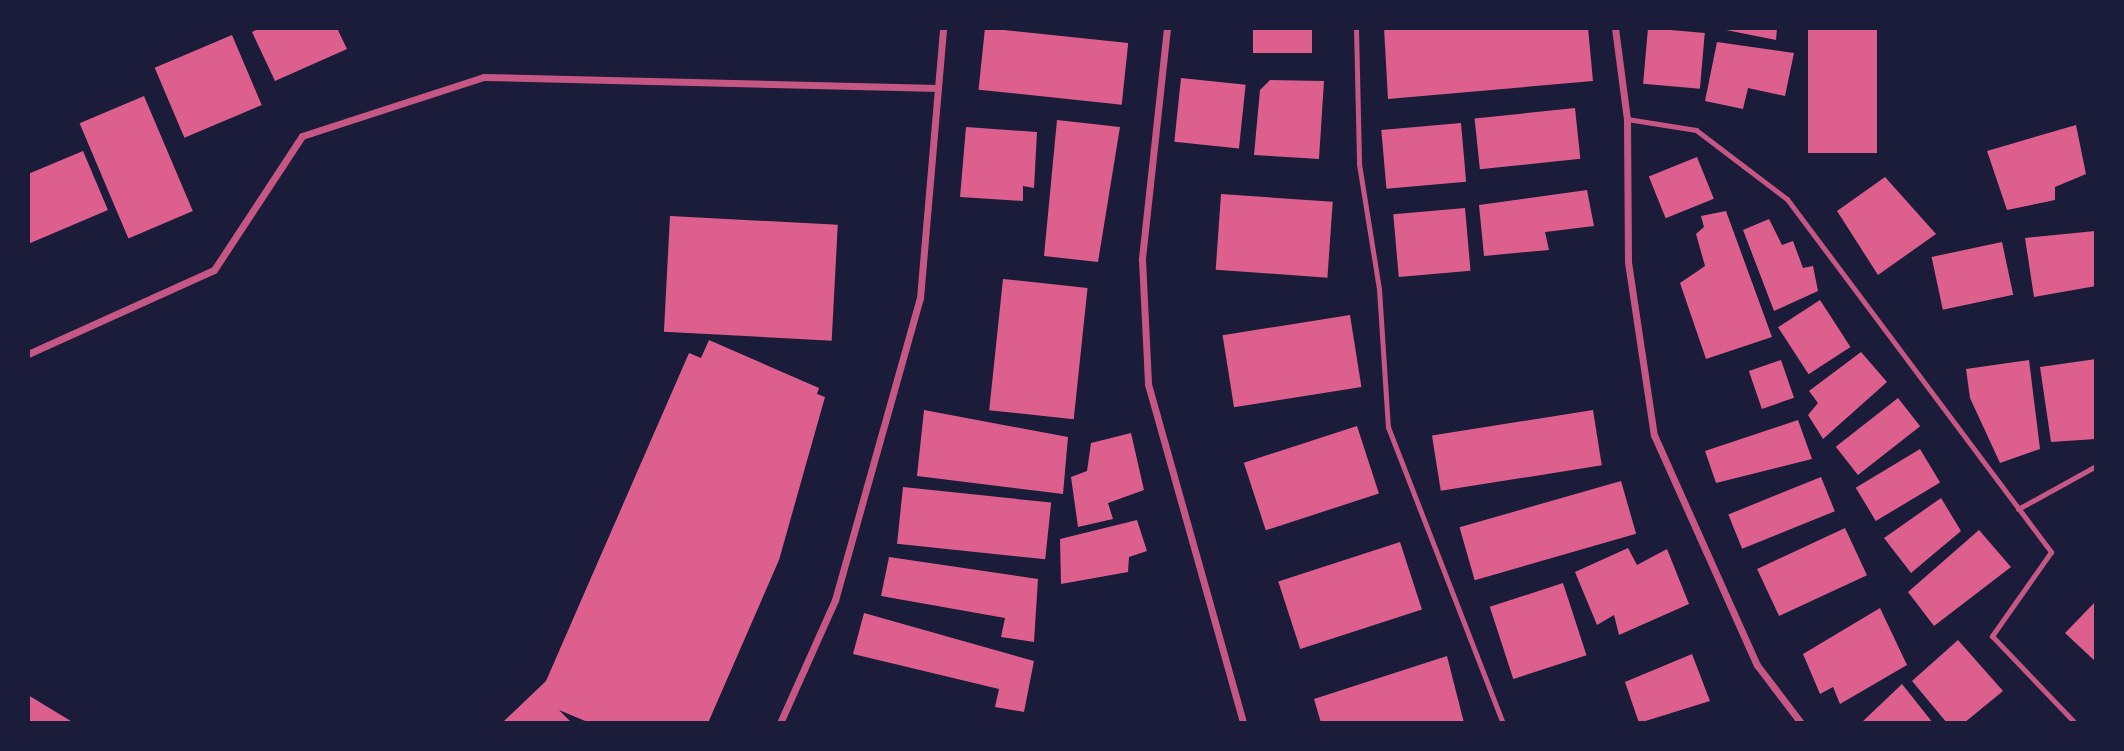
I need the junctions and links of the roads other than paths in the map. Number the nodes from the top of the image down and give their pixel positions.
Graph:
1 (943, 28) edge
2 (1167, 28) edge
3 (1356, 28) edge
4 (1615, 28) edge
5 (938, 88) junction
6 (1628, 119) junction
7 (28, 354) edge
8 (2096, 466) edge
9 (2018, 509) junction
10 (780, 723) edge
11 (1243, 723) edge
12 (1503, 723) edge
13 (1801, 723) edge
14 (2075, 723) edge

1 - 5 street
2 - 11 street
3 - 12 lane
4 - 6 street
5 - 7 street
5 - 10 street
6 - 9 lane
6 - 13 street
8 - 9 lane
9 - 14 lane

